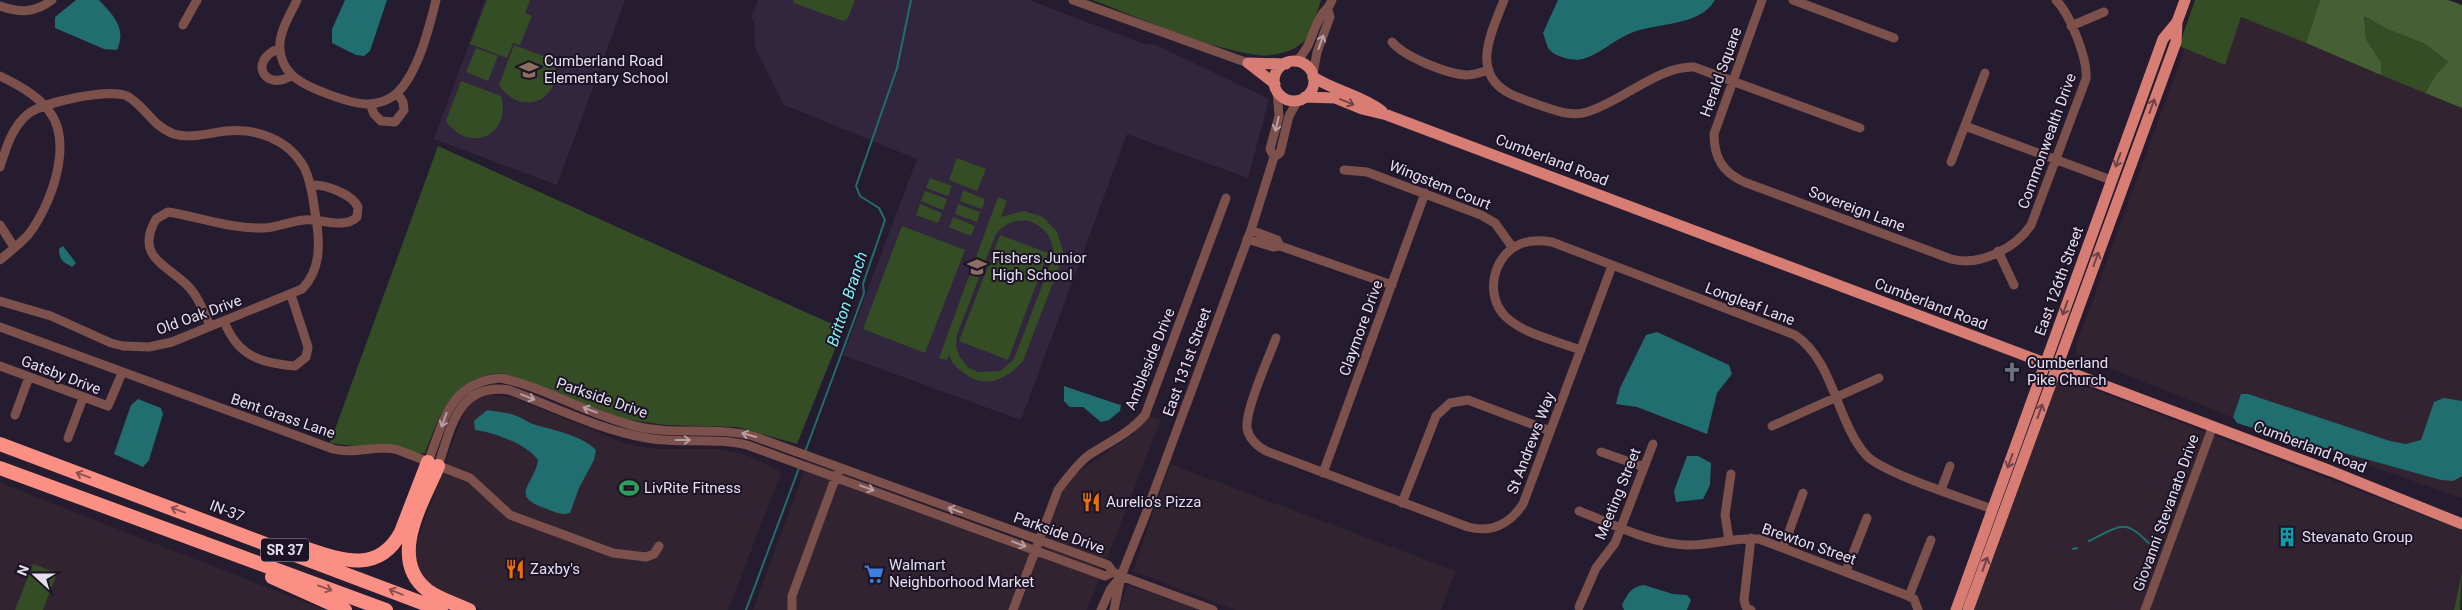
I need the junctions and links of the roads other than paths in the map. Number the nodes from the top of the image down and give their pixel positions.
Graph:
1 (52, 0) edge
2 (197, 0) edge
3 (296, 0) edge
4 (436, 0) edge
5 (1073, 0) edge
6 (1332, 0) edge
7 (1504, 0) edge
8 (1762, 0) edge
9 (1793, 0) edge
10 (2056, 0) edge
11 (2185, 0) edge
12 (3, 7) edge
13 (1328, 10) junction
14 (2104, 12) dead end
15 (2177, 22) junction
16 (183, 25) dead end
17 (2071, 26) junction
18 (1894, 38) dead end
19 (1392, 42) dead end
20 (280, 48) junction
21 (1248, 63) junction
22 (1291, 63) junction
23 (1489, 70) junction
24 (1985, 73) dead end
25 (292, 75) junction
26 (1313, 75) junction
27 (0, 76) edge
28 (1733, 80) junction
29 (1276, 87) junction
30 (397, 93) junction
31 (1302, 99) junction
32 (370, 104) junction
33 (46, 106) junction
34 (1387, 115) junction
35 (1965, 126) junction
36 (1860, 128) dead end
37 (1716, 156) joint
38 (1274, 157) junction
39 (2056, 160) junction
40 (1951, 162) dead end
41 (0, 167) edge
42 (1344, 170) dead end
43 (2111, 180) junction
44 (311, 185) junction
45 (1425, 193) junction
46 (1226, 198) dead end
47 (316, 220) junction
48 (0, 225) edge
49 (1249, 234) junction
50 (14, 247) junction
51 (1513, 248) junction
52 (1998, 251) junction
53 (0, 260) edge
54 (1612, 266) junction
55 (1392, 285) junction
56 (2014, 285) dead end
57 (291, 295) junction
58 (0, 301) edge
59 (224, 321) junction
60 (210, 326) junction
61 (0, 327) edge
62 (1276, 338) dead end
63 (1581, 350) junction
64 (2045, 362) junction
65 (0, 366) edge
66 (2056, 366) junction
67 (122, 373) junction
68 (29, 377) junction
69 (1879, 378) dead end
70 (1835, 397) junction
71 (83, 398) junction
72 (15, 415) dead end
73 (1772, 426) dead end
74 (2212, 426) junction
75 (1550, 431) junction
76 (68, 438) dead end
77 (0, 444) edge
78 (1653, 444) dead end
79 (1601, 452) dead end
80 (793, 456) junction
81 (433, 464) junction
82 (1950, 466) dead end
83 (1644, 467) junction
84 (0, 468) edge
85 (837, 472) junction
86 (1323, 472) junction
87 (1731, 474) dead end
88 (1941, 490) junction
89 (1803, 493) dead end
90 (1402, 503) junction
91 (1992, 509) junction
92 (1579, 511) dead end
93 (199, 517) junction
94 (1867, 518) dead end
95 (2461, 524) edge
96 (1622, 527) junction
97 (1751, 538) junction
98 (1040, 540) junction
99 (1729, 540) junction
100 (1931, 540) dead end
101 (197, 542) junction
102 (659, 546) dead end
103 (1783, 548) junction
104 (1036, 550) junction
105 (1846, 572) junction
106 (1117, 574) junction
107 (1909, 596) junction
108 (1579, 607) dead end
109 (345, 610) edge
110 (386, 610) edge
111 (441, 610) edge
112 (469, 610) edge
113 (792, 610) edge
114 (1013, 610) edge
115 (1101, 610) edge
116 (1114, 610) edge
117 (1213, 610) edge
118 (1751, 610) edge
119 (1918, 610) edge
120 (1956, 610) edge
121 (1968, 610) edge
122 (2145, 610) edge

1 - 12 street
2 - 16 street
3 - 20 street
4 - 30 street
5 - 21 street
6 - 13 street
7 - 23 street
8 - 28 street, Herald Square
9 - 18 street
10 - 17 street, Commonwealth Drive
11 - 15 main road, East 126th Street
13 - 22 street
26 -> 13 street
14 - 17 street
15 -> 43 main road, East 126th Street
66 -> 15 main road, East 126th Street
17 - 39 street, Commonwealth Drive
19 - 23 street
20 - 25 street
20 - 25 street
21 - 22 main road
21 - 29 main road
22 - 26 main road
22 - 29 main road
23 - 28 street
24 - 35 street
25 - 32 street
26 - 31 main road
26 - 34 main road, Cumberland Road
27 - 33 street
28 - 36 street
28 - 37 street, Herald Square
29 - 31 main road
29 -> 38 street, East 131st Street
30 - 32 street
30 - 32 street
31 -> 34 main road, Cumberland Road
31 - 38 street, East 131st Street
33 - 41 street, Old Oak Drive
33 - 44 street, Old Oak Drive
33 - 50 street
34 - 64 main road, Cumberland Road
35 - 39 street
35 - 40 street
37 - 52 street, Sovereign Lane
38 - 49 street, East 131st Street
39 - 43 street
39 - 52 street, Commonwealth Drive
42 - 45 street, Wingstem Court
43 -> 64 main road, East 126th Street
44 - 47 street, Old Oak Drive
44 - 47 street
45 - 51 street, Wingstem Court
45 - 55 street, Claymore Drive
46 - 98 street, Ambleside Drive
47 - 57 street, Old Oak Drive
47 - 60 street
48 - 50 street
49 - 55 street
49 - 106 street, East 131st Street
50 - 53 street
51 - 54 street, Longleaf Lane
51 - 63 street
52 - 56 street
54 - 63 street, St Andrews Way
54 - 70 street, Longleaf Lane
55 - 86 street, Claymore Drive
57 - 59 street, Old Oak Drive
57 - 59 street
58 - 60 street, Old Oak Drive
59 - 60 street, Old Oak Drive
61 - 67 street, Bent Grass Lane
62 - 86 street, St Andrews Way
63 - 75 street, St Andrews Way
64 - 66 main road, Cumberland Road
64 -> 91 main road, East 126th Street
65 - 68 street, Gatsby Drive
66 - 74 main road, Cumberland Road
121 -> 66 main road, East 126th Street
67 - 71 street, Gatsby Drive
67 - 81 street, Bent Grass Lane
68 - 71 street, Gatsby Drive
68 - 72 street
69 - 70 street
70 - 73 street
70 - 88 street, Longleaf Lane
71 - 76 street
74 - 95 main road, Cumberland Road
74 - 122 street, Giovanni Stevanato Drive
75 - 90 street, St Andrews Way
75 - 90 street
93 -> 77 highway, IN-37 / SR 37
78 - 83 street, Meeting Street
79 - 83 street
81 -> 80 street, Parkside Drive
80 -> 81 street, Parkside Drive
80 - 85 street, Parkside Drive
81 - 93 highway
81 - 102 street, Bent Grass Lane
81 - 112 highway
82 - 88 street
83 - 96 street, Meeting Street
84 - 101 highway, SR 37
98 -> 85 street, Parkside Drive
85 -> 104 street, Parkside Drive
85 - 113 street
86 - 90 street, St Andrews Way
87 - 99 street
88 - 91 street, Longleaf Lane
89 - 103 street
91 - 120 main road, East 126th Street
92 - 96 street, Brewton Street
111 -> 93 highway, IN-37 / SR 37
94 - 105 street
96 - 99 street, Brewton Street
96 - 108 street, Meeting Street
97 - 99 street, Brewton Street
97 - 103 street, Brewton Street
97 - 118 street
98 - 104 street, Ambleside Drive
98 - 106 street, Parkside Drive
100 - 107 street
101 - 109 highway
101 -> 110 highway, SR 37
103 - 105 street, Brewton Street
104 - 106 street, Parkside Drive
104 - 114 street, Ambleside Drive
105 - 107 street, Brewton Street
106 - 115 street, East 131st Street
106 - 116 street, East 131st Street
106 - 117 street, Parkside Drive
107 - 119 street

